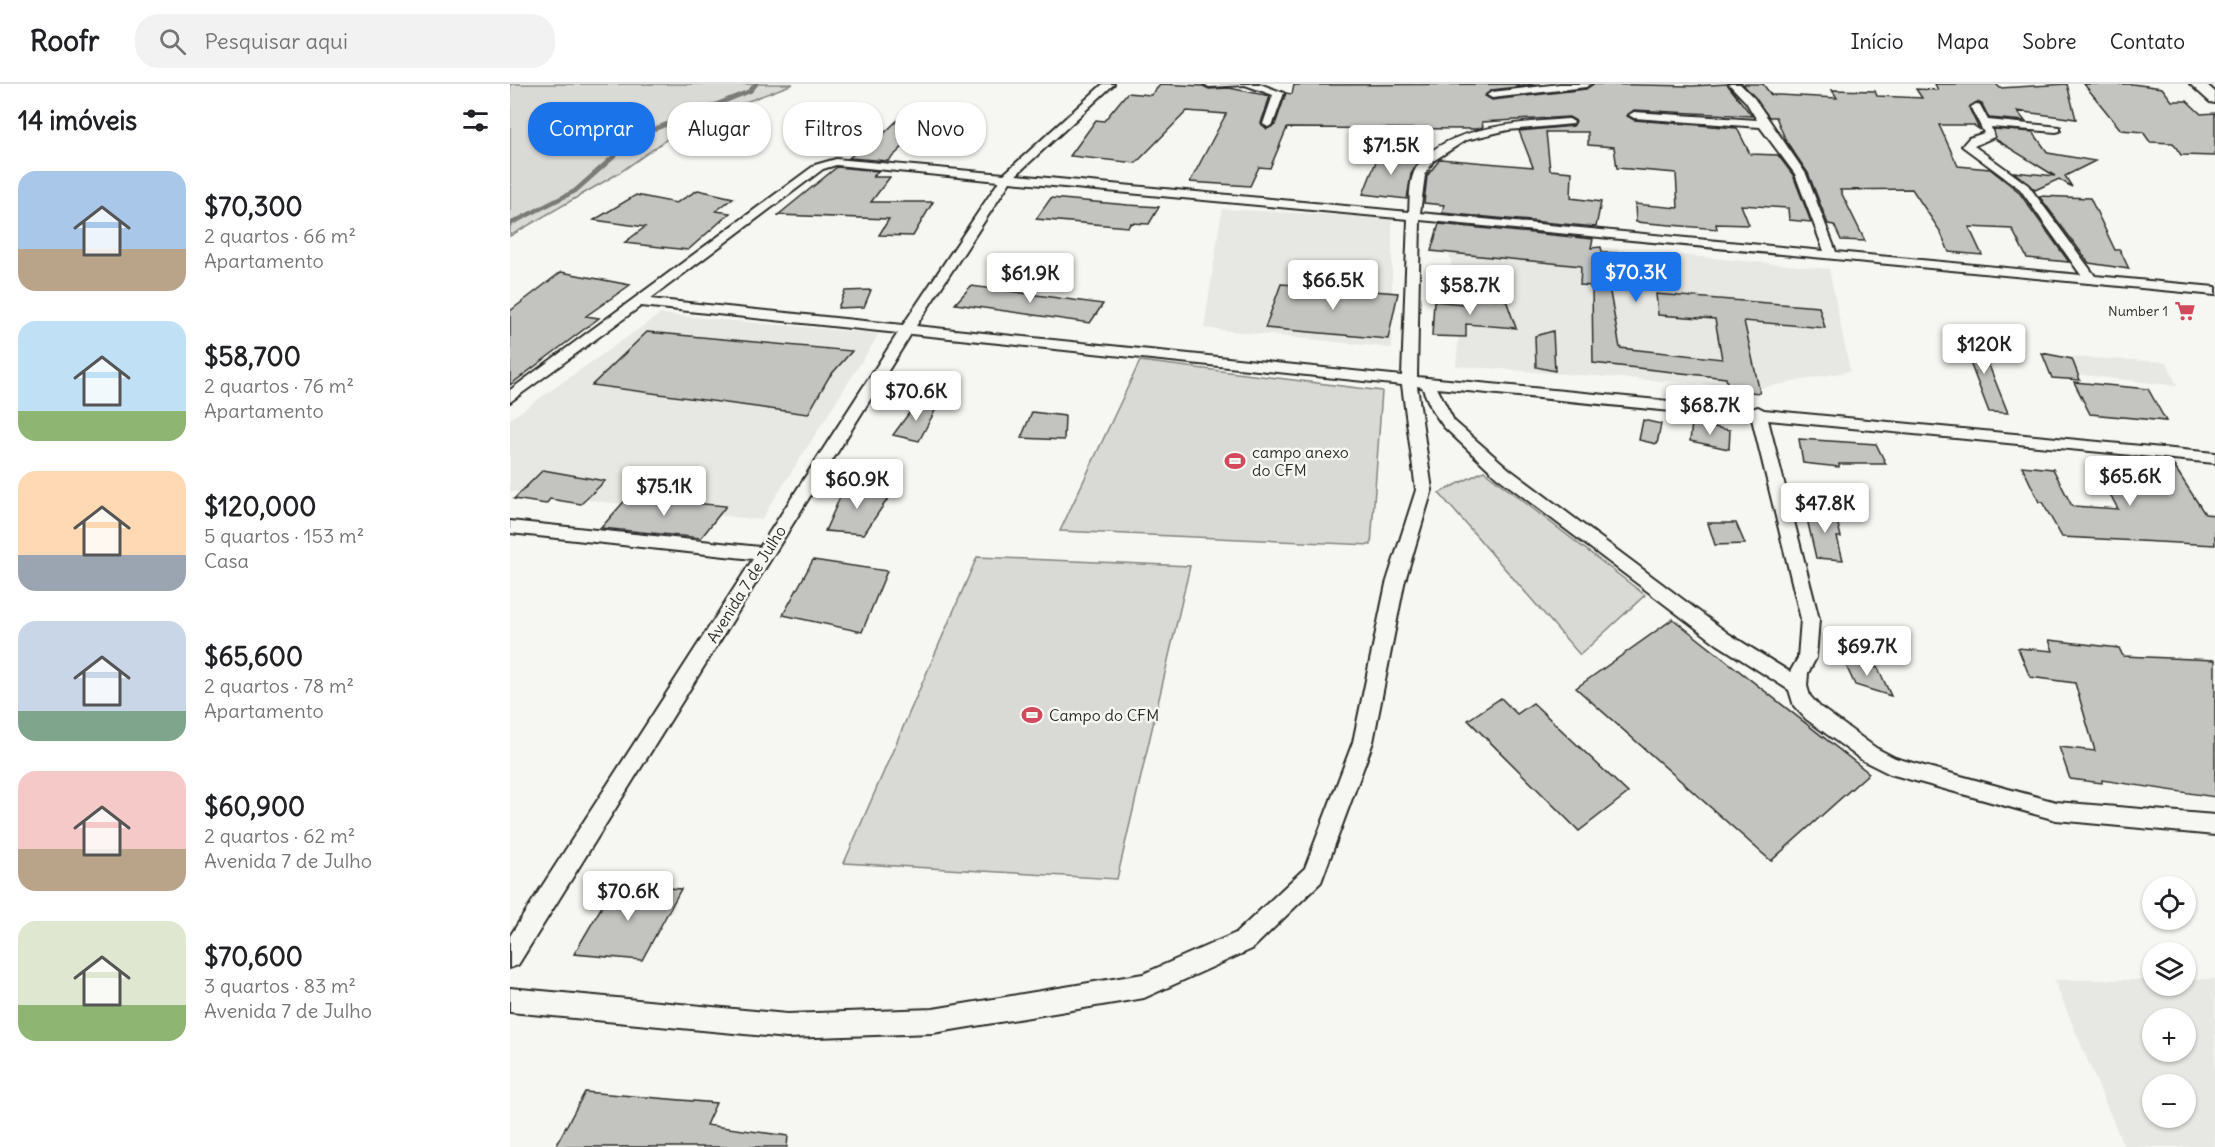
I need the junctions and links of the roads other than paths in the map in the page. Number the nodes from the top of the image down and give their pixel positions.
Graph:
1 (1109, 84) edge
2 (1209, 84) edge
3 (1241, 84) edge
4 (1249, 84) edge
5 (1586, 84) edge
6 (1734, 84) edge
7 (2197, 84) edge
8 (2211, 84) edge
9 (2215, 87) edge
10 (1492, 95) dead end
11 (2215, 99) edge
12 (1976, 107) dead end
13 (1634, 115) dead end
14 (1569, 122) dead end
15 (1984, 123) junction
16 (1268, 124) dead end
17 (1764, 124) junction
18 (2056, 129) dead end
19 (1006, 179) junction
20 (1414, 217) junction
21 (1831, 254) junction
22 (2091, 280) junction
23 (2215, 291) edge
24 (638, 302) junction
25 (906, 331) junction
26 (1409, 381) junction
27 (1428, 383) junction
28 (510, 397) edge
29 (1758, 412) junction
30 (2215, 458) edge
31 (510, 527) edge
32 (765, 554) junction
33 (1797, 686) junction
34 (2215, 825) edge
35 (510, 957) edge
36 (510, 1000) edge

1 - 19 street, Avenida 7 de Julho
2 - 3 street
4 - 16 street
5 - 10 street
6 - 17 street
7 - 11 street
8 - 9 street
12 - 15 street
13 - 17 street
14 - 20 street
15 - 18 street
15 - 22 street
17 - 21 street
19 - 20 street
19 - 24 street
19 - 25 street, Avenida 7 de Julho
20 - 21 street
20 - 26 street
21 - 22 street
22 - 23 street
24 - 25 street
24 - 28 street
25 - 26 street
25 - 32 street, Avenida 7 de Julho
26 - 27 street
26 - 36 street
27 - 29 street
27 - 33 street
29 - 30 street
29 - 33 street
31 - 32 street
32 - 35 street, Avenida 7 de Julho
33 - 34 street

